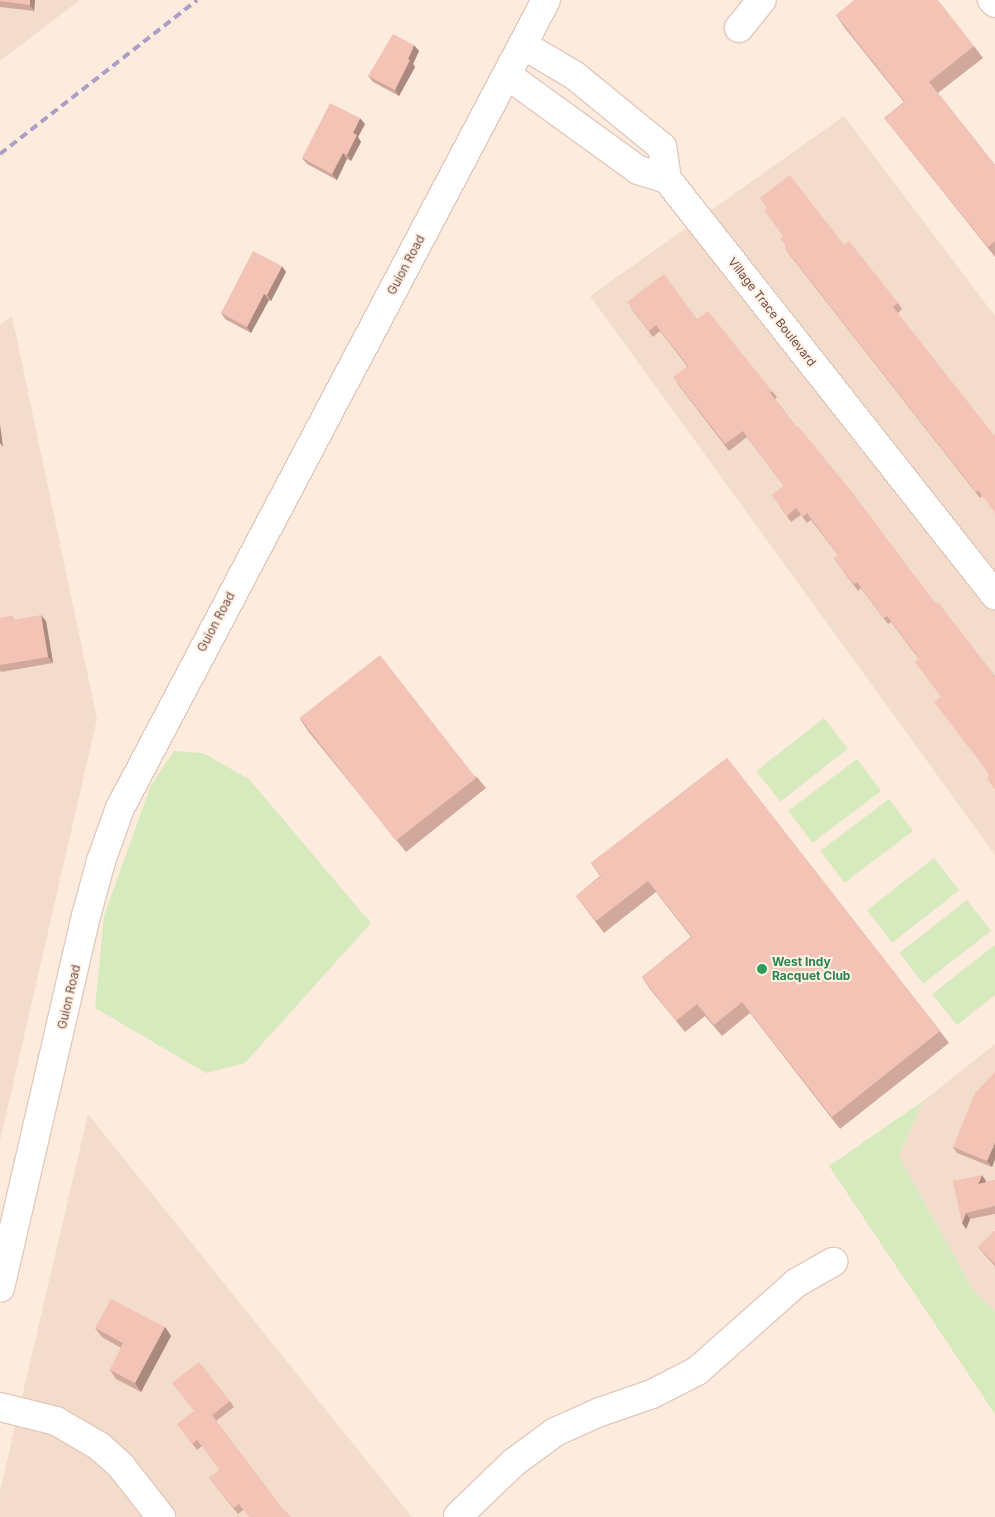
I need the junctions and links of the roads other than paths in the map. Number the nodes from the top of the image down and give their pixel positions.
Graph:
1 (546, 0) edge
2 (762, 0) edge
3 (992, 0) edge
4 (995, 3) edge
5 (739, 28) dead end
6 (523, 45) junction
7 (507, 75) junction
8 (667, 179) junction
9 (995, 595) edge
10 (833, 1262) dead end
11 (0, 1288) edge
12 (0, 1407) edge
13 (458, 1516) dead end
14 (161, 1517) edge

1 - 6 street, Guion Road
2 - 5 street
3 - 4 street
6 - 7 street, Guion Road
6 - 8 street
7 - 8 street
7 - 11 street, Guion Road
8 - 9 street, Village Trace Boulevard
10 - 13 street
12 - 14 street

